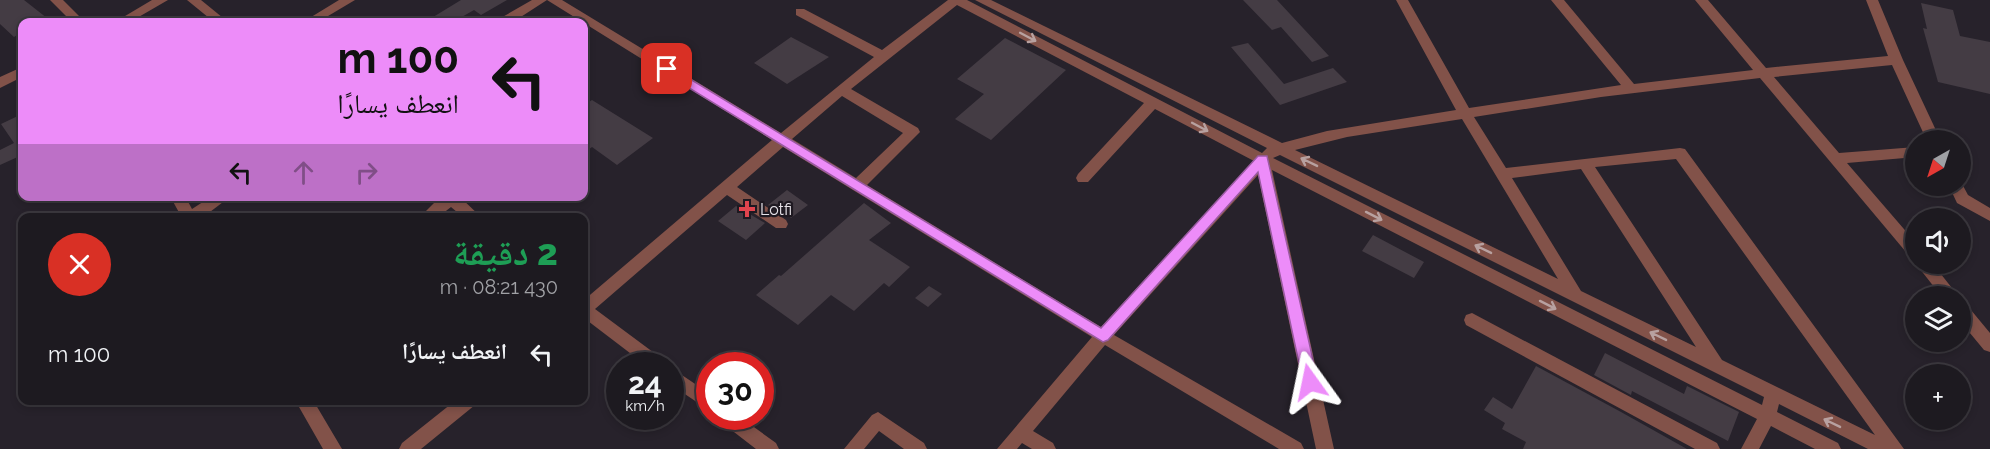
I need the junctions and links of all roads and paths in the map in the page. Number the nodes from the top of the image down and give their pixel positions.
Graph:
1 (56, 0) edge
2 (162, 0) edge
3 (193, 0) edge
4 (349, 0) edge
5 (541, 0) edge
6 (553, 0) edge
7 (957, 0) edge
8 (981, 0) edge
9 (1402, 0) edge
10 (1557, 0) edge
11 (1701, 0) edge
12 (1872, 0) edge
13 (800, 12) dead end
14 (75, 18) edge
15 (128, 18) edge
16 (217, 18) edge
17 (316, 18) edge
18 (511, 18) edge
19 (583, 18) edge
20 (588, 21) edge
21 (884, 57) junction
22 (1896, 60) junction
23 (1762, 73) junction
24 (18, 74) edge
25 (0, 83) edge
26 (841, 89) junction
27 (1632, 90) junction
28 (1153, 102) junction
29 (1465, 113) junction
30 (1929, 130) edge
31 (782, 139) junction
32 (1281, 148) junction
33 (1905, 153) edge
34 (1262, 159) junction
35 (1835, 159) junction
36 (1585, 163) junction
37 (1502, 174) junction
38 (1083, 178) dead end
39 (725, 186) junction
40 (857, 186) junction
41 (1961, 196) edge
42 (216, 201) edge
43 (446, 201) edge
44 (454, 201) edge
45 (198, 213) edge
46 (432, 213) edge
47 (469, 213) edge
48 (1990, 215) edge
49 (781, 224) dead end
50 (1905, 241) edge
51 (1932, 274) edge
52 (1942, 286) edge
53 (1575, 294) junction
54 (588, 306) edge
55 (588, 312) edge
56 (1472, 320) dead end
57 (1971, 322) edge
58 (1103, 336) junction
59 (1990, 345) edge
60 (641, 352) edge
61 (1716, 365) junction
62 (1773, 394) junction
63 (308, 405) edge
64 (463, 405) edge
65 (1767, 416) junction
66 (744, 430) edge
67 (1020, 432) junction
68 (333, 449) edge
69 (408, 449) edge
70 (770, 449) edge
71 (853, 449) edge
72 (918, 449) edge
73 (1006, 449) edge
74 (1047, 449) edge
75 (1295, 449) edge
76 (1325, 449) edge
77 (1712, 449) edge
78 (1750, 449) edge
79 (1832, 449) edge
80 (1885, 449) edge
81 (1895, 449) edge

1 - 14 street
2 - 15 street
3 - 16 street
4 - 17 street
5 - 18 street
6 - 19 street
7 - 21 street
7 -> 28 street
8 - 32 street
9 - 29 street
10 - 27 street
11 - 23 street
12 - 22 street
13 - 21 street
20 - 31 street
21 - 26 street
22 - 23 street
22 - 30 street
23 - 27 street
23 - 35 street
24 - 25 street
26 - 31 street
26 - 40 street
27 - 29 street
28 -> 34 street
28 - 38 street
29 - 32 street
29 - 37 street
31 - 39 street
31 - 40 street
32 - 34 street
53 -> 32 street
33 - 35 street
34 - 58 street
34 -> 65 street
34 - 76 street
35 - 50 street
36 - 37 street
36 - 61 street
36 - 81 street
37 - 53 street
39 - 49 street
39 - 54 street
40 - 58 street
41 - 48 street
42 - 45 street
43 - 46 street
44 - 47 street
51 - 52 street
61 -> 53 street
55 - 60 street
56 - 77 street
57 - 59 street
58 - 67 street
58 - 75 street
61 - 62 street
62 - 65 street
80 -> 62 street
63 - 68 street
64 - 69 street
65 - 78 street
65 - 79 street
66 - 70 street
67 - 73 street
67 - 74 street
71 - 72 street

